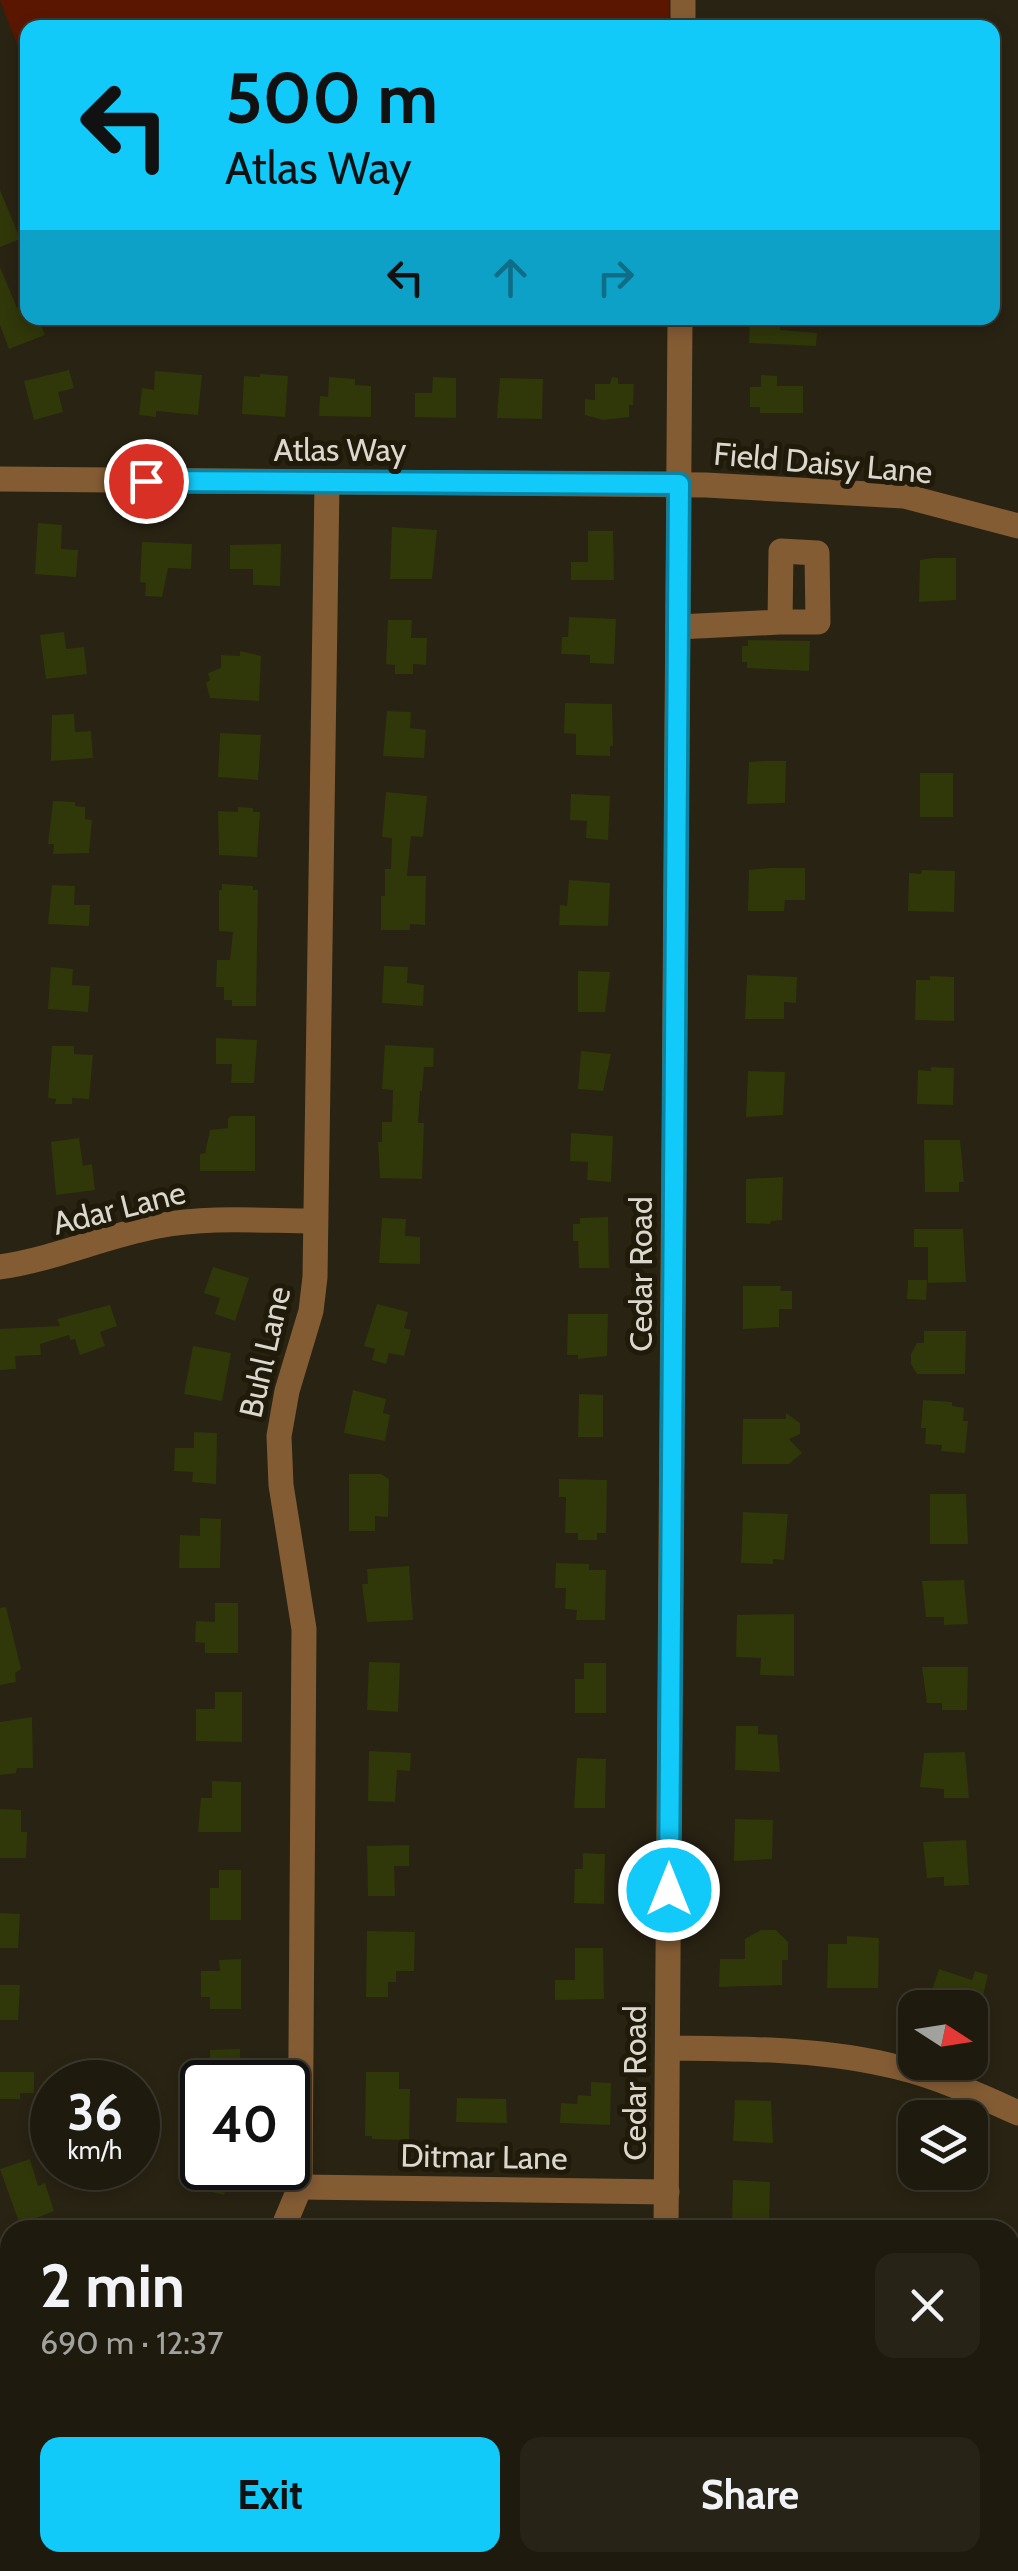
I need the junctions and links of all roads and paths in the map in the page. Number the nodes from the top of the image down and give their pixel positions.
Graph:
1 (680, 325) edge
2 (0, 479) edge
3 (327, 483) junction
4 (679, 484) junction
5 (1018, 526) edge
6 (780, 622) dead end
7 (678, 627) junction
8 (314, 1221) junction
9 (0, 1268) edge
10 (668, 2048) junction
11 (301, 2060) edge
12 (1018, 2113) edge
13 (310, 2186) edge
14 (298, 2190) edge
15 (667, 2192) junction
16 (286, 2220) edge
17 (666, 2220) edge

1 - 4 street, Cedar Road
2 - 3 street, Atlas Way
3 - 4 street, Atlas Way
3 - 8 street, Buhl Lane
4 - 5 street, Field Daisy Lane
4 - 7 street, Cedar Road
6 - 7 street
7 - 10 street, Cedar Road
8 - 9 street, Adar Lane
8 - 11 street, Buhl Lane
10 - 12 street
10 - 15 street, Cedar Road
13 - 15 street, Ditmar Lane
14 - 16 street, Buhl Lane
15 - 17 street, Cedar Road

